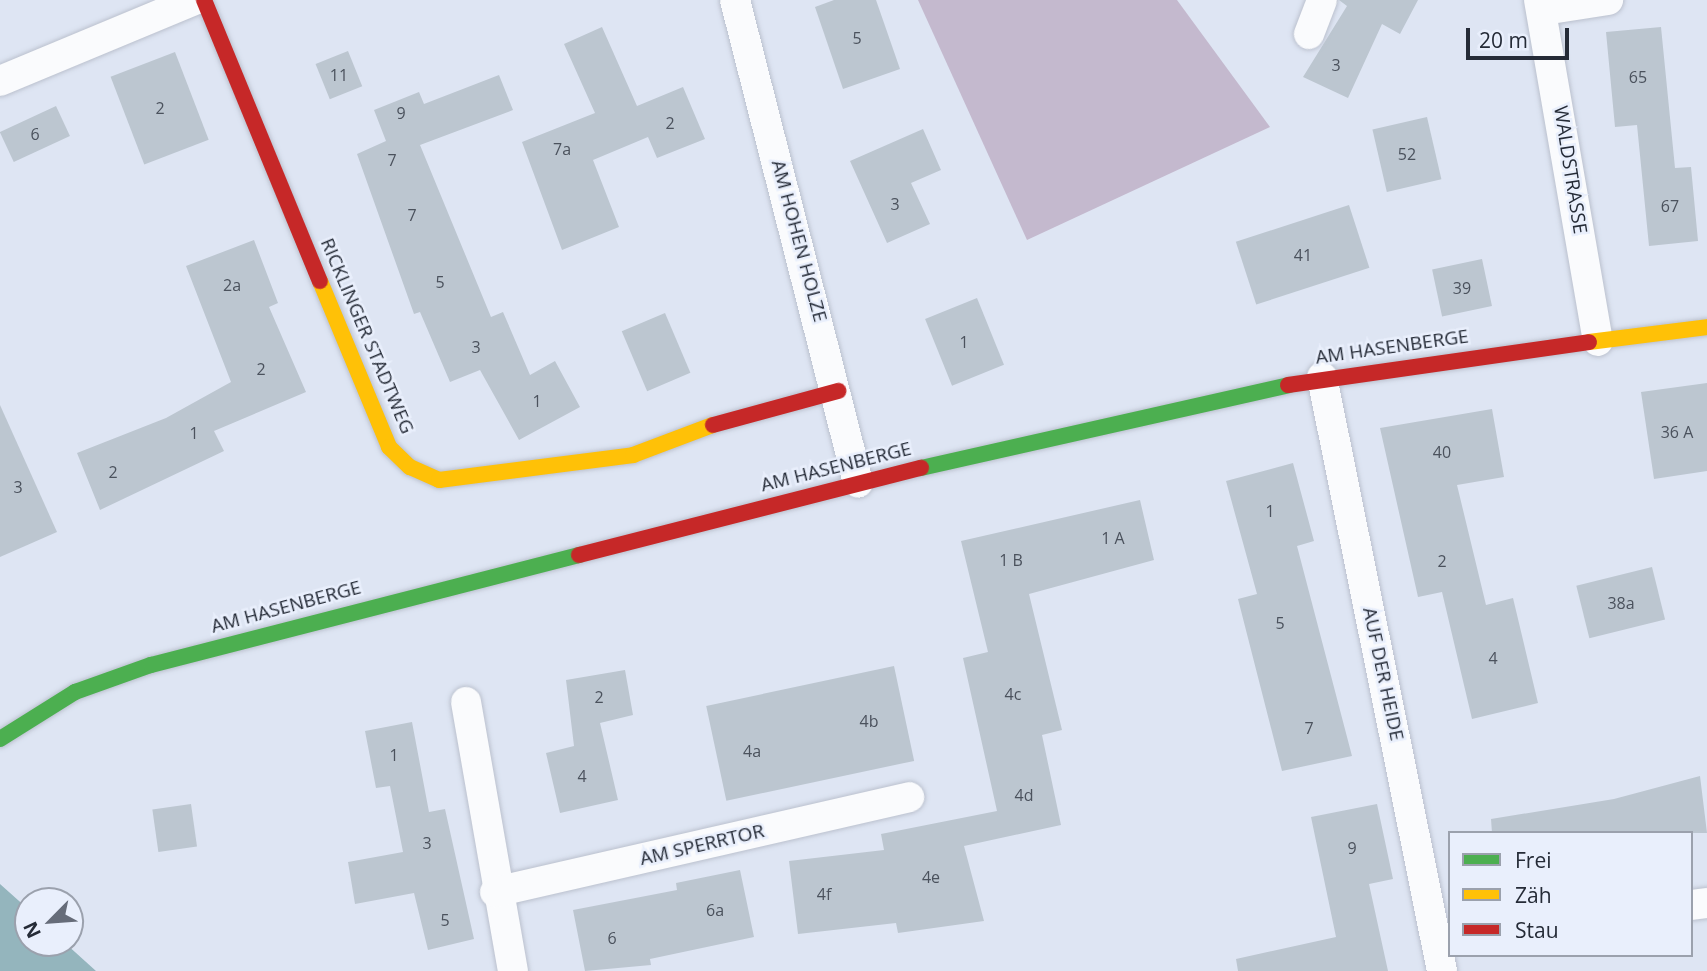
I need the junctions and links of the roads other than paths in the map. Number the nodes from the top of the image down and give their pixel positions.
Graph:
1 (195, 0) edge
2 (204, 0) edge
3 (735, 0) edge
4 (1322, 0) edge
5 (1608, 0) edge
6 (1542, 5) edge
7 (1309, 34) dead end
8 (0, 81) edge
9 (1707, 327) edge
10 (1598, 341) junction
11 (1322, 377) junction
12 (838, 391) junction
13 (858, 483) junction
14 (466, 702) dead end
15 (0, 739) edge
16 (909, 797) dead end
17 (495, 892) junction
18 (1443, 956) edge
19 (513, 971) edge

1 - 8 street
2 - 12 street, RICKLINGER STADTWEG
3 - 12 street, AM HOHEN HOLZE
4 - 7 street
5 - 6 street
6 - 10 street, WALDSTRASSE
9 - 10 street, AM HASENBERGE
10 - 11 street, AM HASENBERGE
11 - 13 street, AM HASENBERGE
11 - 18 street, AUF DER HEIDE
12 - 13 street, AM HOHEN HOLZE
13 - 15 street, AM HASENBERGE
14 - 17 street
16 - 17 street, AM SPERRTOR
17 - 19 street

